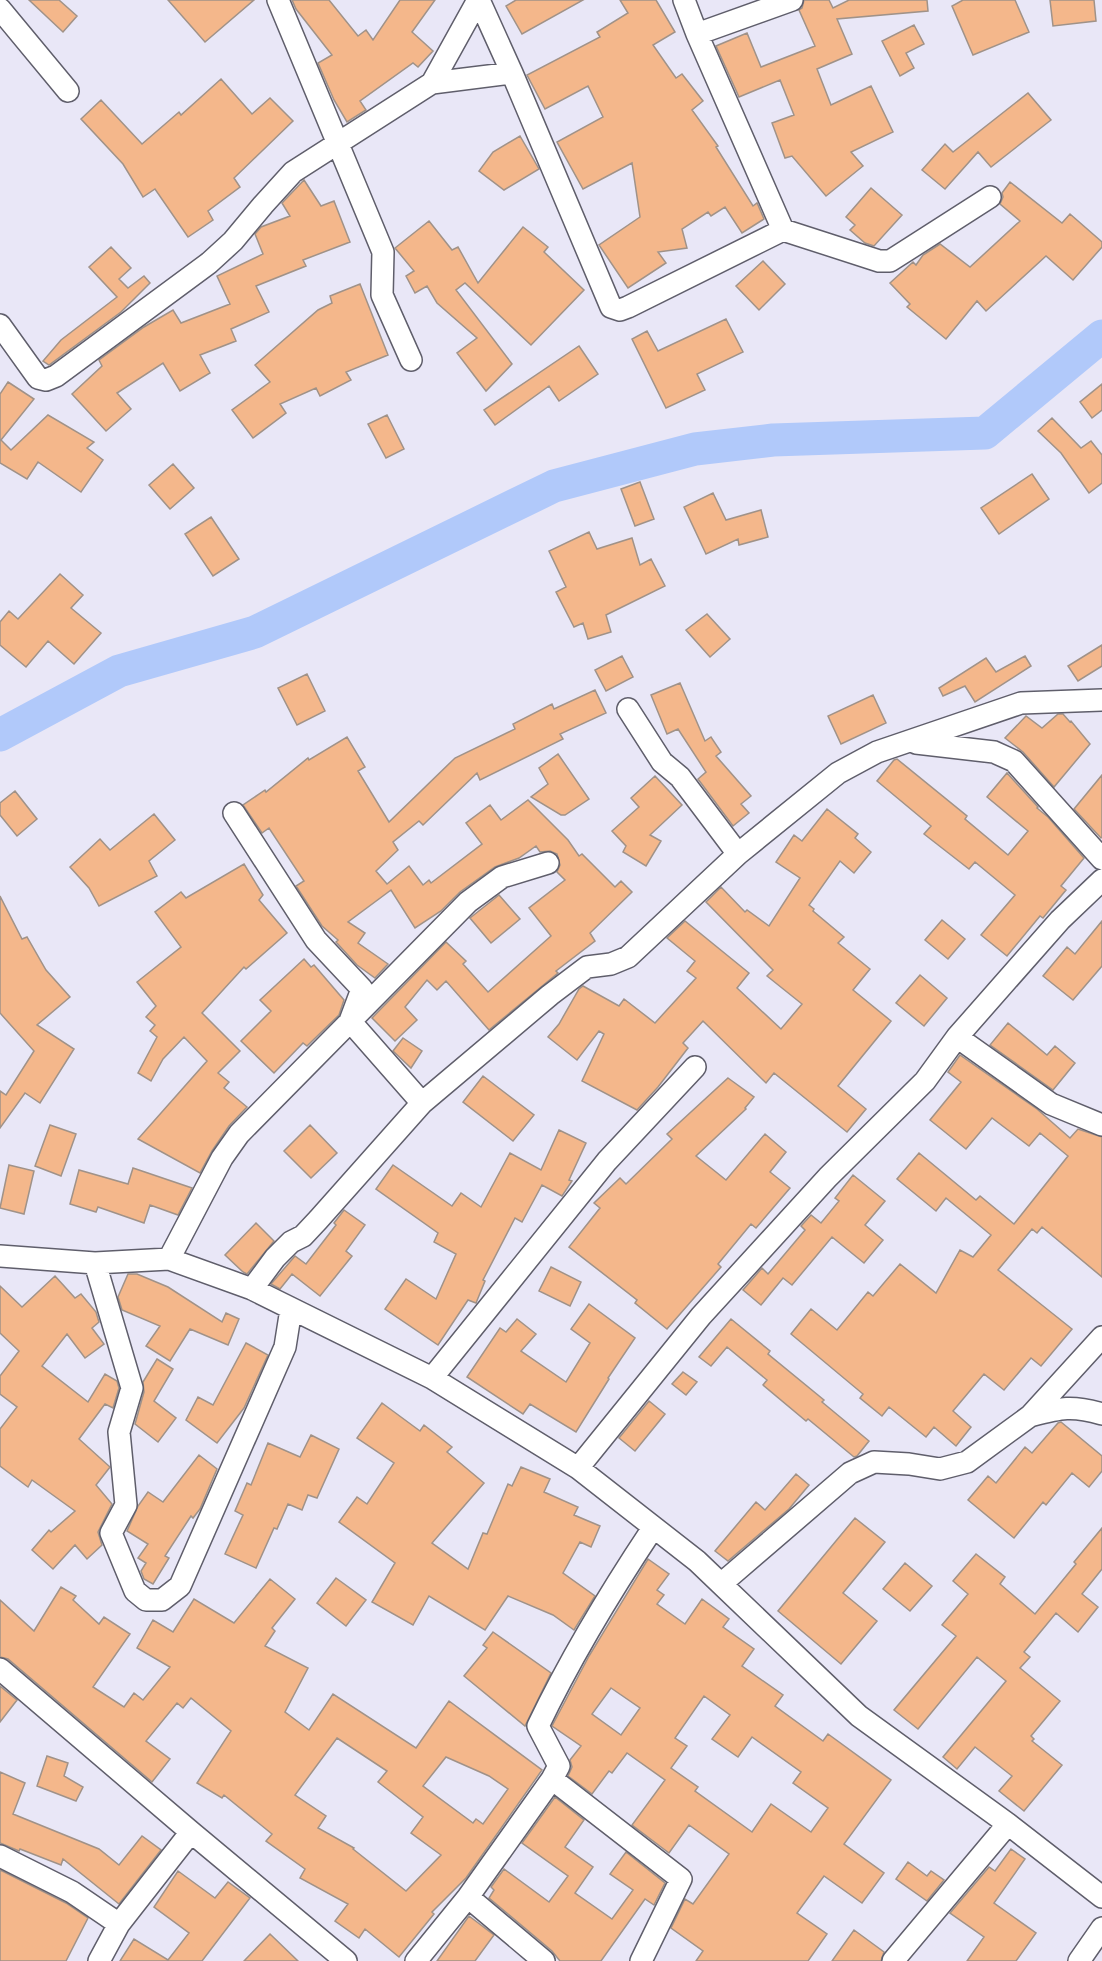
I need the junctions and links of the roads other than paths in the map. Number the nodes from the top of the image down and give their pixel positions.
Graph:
1 (278, 0) edge
2 (479, 0) edge
3 (684, 0) edge
4 (792, 0) edge
5 (0, 9) edge
6 (697, 34) junction
7 (512, 73) junction
8 (432, 83) junction
9 (68, 91) dead end
10 (338, 144) junction
11 (990, 197) dead end
12 (783, 230) junction
13 (0, 325) edge
14 (411, 360) dead end
15 (1102, 699) edge
16 (628, 709) dead end
17 (909, 742) junction
18 (234, 813) dead end
19 (738, 854) junction
20 (1102, 859) edge
21 (548, 863) dead end
22 (1102, 880) edge
23 (350, 1021) junction
24 (957, 1037) junction
25 (695, 1067) dead end
26 (422, 1104) junction
27 (1102, 1125) edge
28 (0, 1256) edge
29 (169, 1259) junction
30 (95, 1263) junction
31 (252, 1289) junction
32 (291, 1309) junction
33 (1102, 1336) edge
34 (432, 1378) junction
35 (1102, 1414) edge
36 (1030, 1416) junction
37 (578, 1468) junction
38 (653, 1528) junction
39 (720, 1584) junction
40 (0, 1669) edge
41 (552, 1779) junction
42 (1008, 1824) junction
43 (191, 1832) junction
44 (0, 1856) edge
45 (468, 1897) junction
46 (1102, 1897) edge
47 (119, 1924) junction
48 (1102, 1928) edge
49 (99, 1961) edge
50 (346, 1961) edge
51 (416, 1961) edge
52 (544, 1961) edge
53 (640, 1961) edge
54 (893, 1961) edge
55 (1079, 1961) edge

1 - 10 street
2 - 7 street
2 - 8 street
3 - 6 street
4 - 6 street
5 - 9 street
6 - 12 street
7 - 8 street
7 - 12 street
8 - 10 street
10 - 13 street
10 - 14 street
11 - 12 street
15 - 17 street
16 - 19 street
17 - 19 street
17 - 20 street
18 - 23 street
19 - 26 street
21 - 23 street
22 - 24 street
23 - 26 street
23 - 29 street
24 - 27 street
24 - 37 street
25 - 34 street
26 - 31 street
28 - 30 street
29 - 30 street
29 - 31 street
30 - 32 street
31 - 32 street
32 - 34 street
33 - 36 street
34 - 37 street
35 - 36 street
36 - 39 street
37 - 38 street
38 - 39 street
38 - 41 street
39 - 42 street
40 - 43 street
41 - 45 street
41 - 53 street
42 - 46 street
42 - 54 street
43 - 47 street
43 - 50 street
44 - 47 street
45 - 51 street
45 - 52 street
47 - 49 street
48 - 55 street

